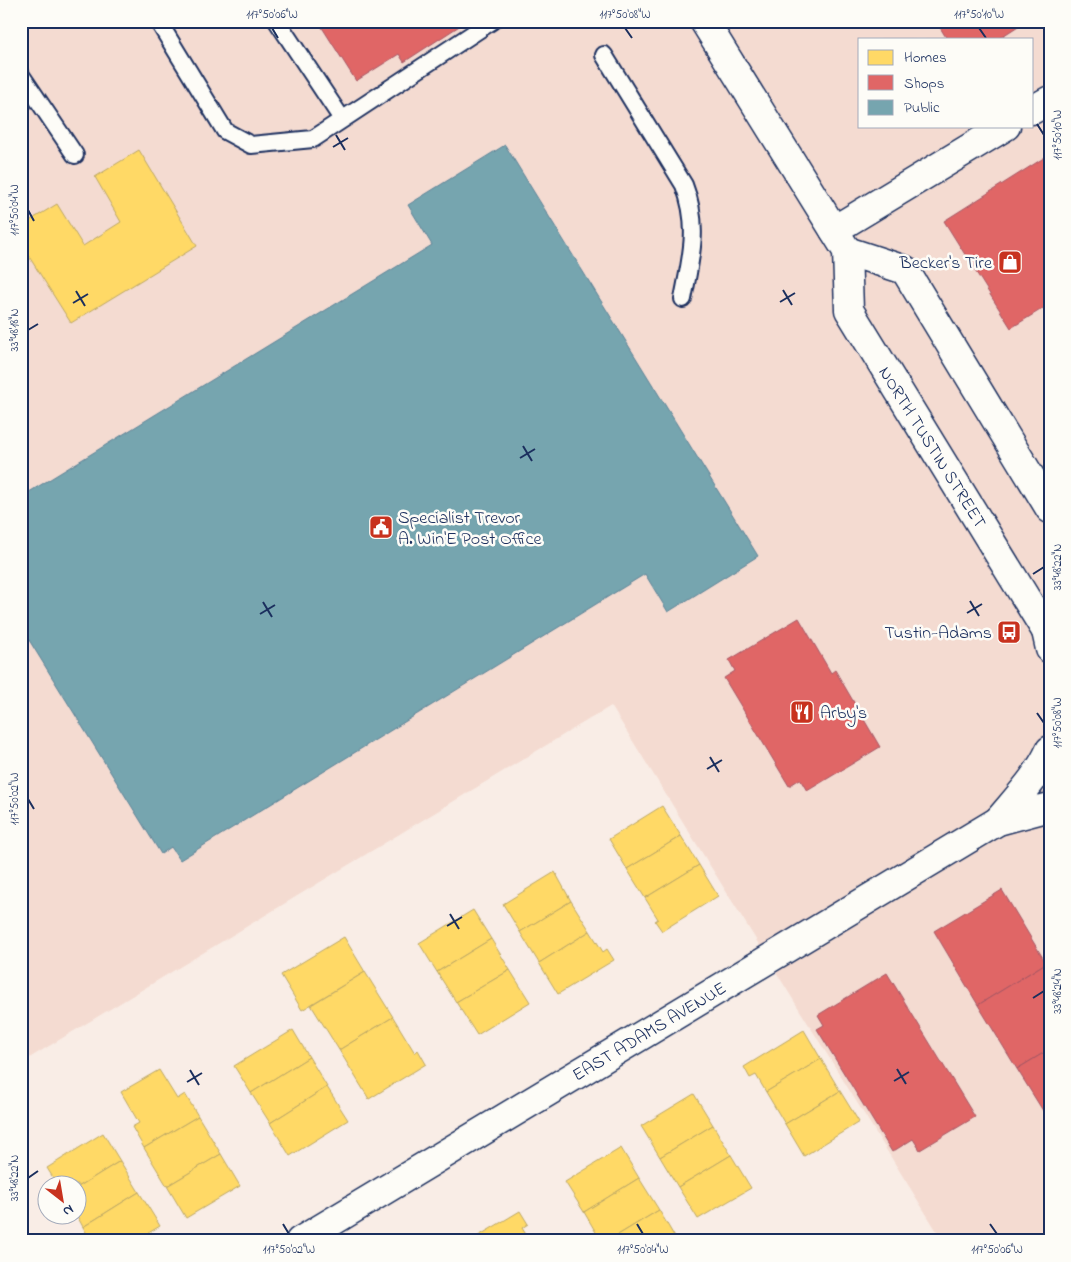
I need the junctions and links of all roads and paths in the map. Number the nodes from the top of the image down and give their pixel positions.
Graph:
1 (158, 21) edge
2 (277, 21) edge
3 (492, 21) edge
4 (704, 21) edge
5 (604, 55) dead end
6 (21, 75) edge
7 (1050, 100) edge
8 (1034, 109) edge
9 (342, 119) junction
10 (1003, 128) edge
11 (75, 155) dead end
12 (840, 240) junction
13 (683, 299) dead end
14 (1050, 509) edge
15 (1048, 637) edge
16 (1050, 750) edge
17 (1050, 807) edge
18 (998, 821) junction
19 (300, 1241) edge

1 - 9 lane
2 - 9 lane
3 - 9 lane
4 - 12 street, NORTH TUSTIN STREET
5 - 13 lane
6 - 11 lane
7 - 8 street
10 - 12 street
12 - 14 street
12 - 15 street, NORTH TUSTIN STREET
16 - 18 street, EAST ADAMS AVENUE
17 - 18 street, EAST ADAMS AVENUE
18 - 19 street, EAST ADAMS AVENUE

